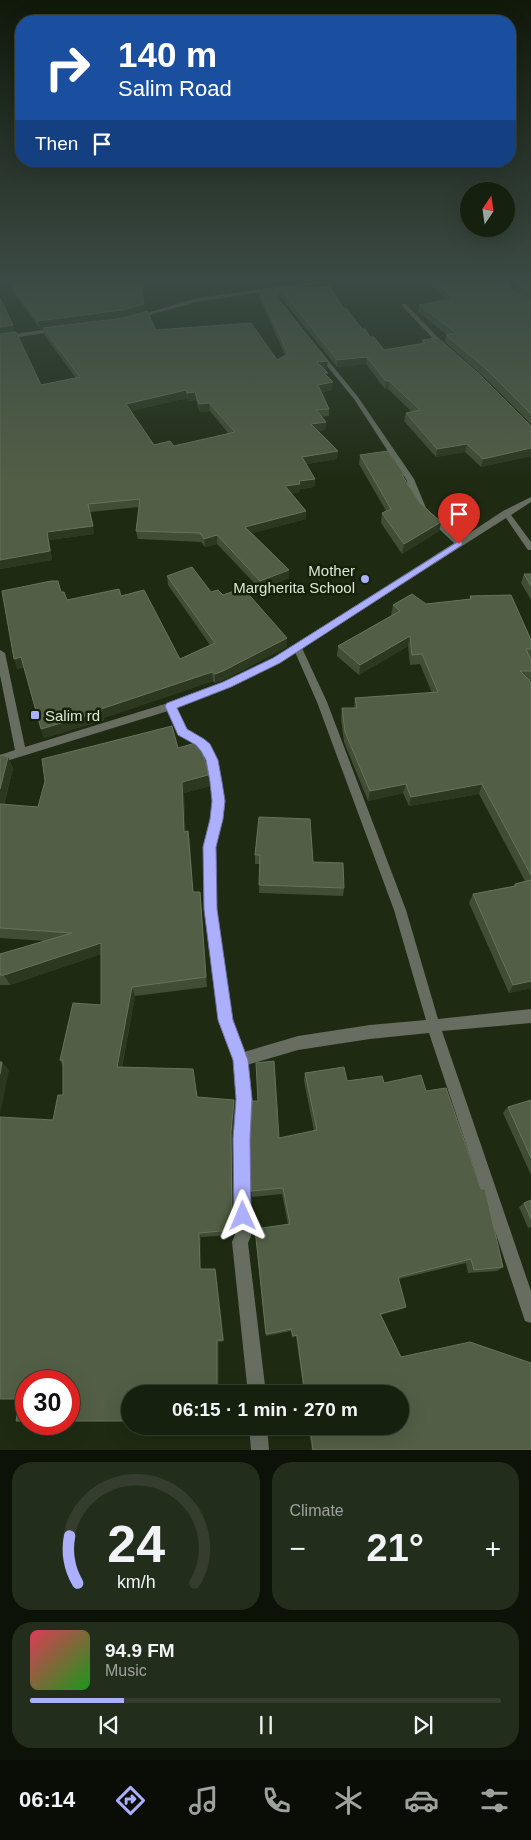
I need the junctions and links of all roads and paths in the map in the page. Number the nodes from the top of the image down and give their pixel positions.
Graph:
1 (316, 349) edge
2 (446, 349) edge
3 (448, 351) edge
4 (531, 499) edge
5 (506, 513) junction
6 (459, 544) junction
7 (531, 548) edge
8 (297, 647) junction
9 (0, 653) edge
10 (171, 706) junction
11 (21, 753) junction
12 (0, 759) edge
13 (531, 1016) edge
14 (434, 1025) junction
15 (240, 1060) junction
16 (531, 1315) edge
17 (256, 1385) edge
18 (259, 1435) edge
19 (260, 1450) edge

1 - 6 street
2 - 3 street
4 - 5 street
5 - 6 street
5 - 7 street
6 - 8 street
8 - 10 street
8 - 14 street
9 - 11 street
10 - 11 street
10 - 15 street
11 - 12 street
13 - 14 street
14 - 15 street
14 - 16 street
15 - 17 street
18 - 19 street

